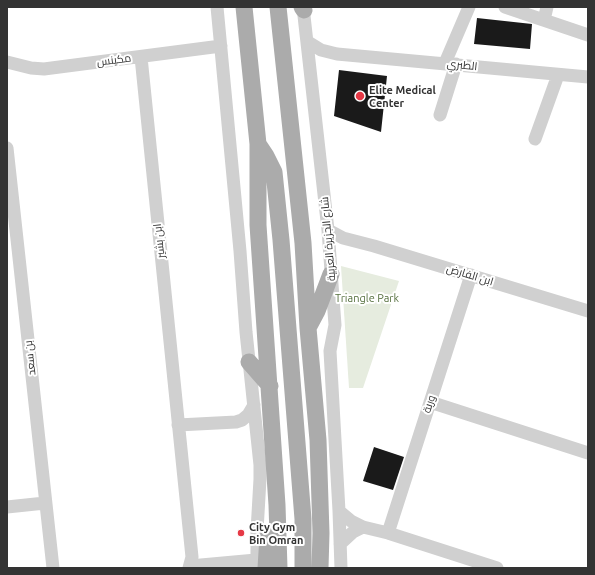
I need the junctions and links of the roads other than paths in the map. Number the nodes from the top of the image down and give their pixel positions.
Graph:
1 (217, 7) edge
2 (244, 7) edge
3 (278, 7) edge
4 (469, 7) edge
5 (504, 7) edge
6 (548, 7) edge
7 (303, 8) edge
8 (544, 20) junction
9 (588, 35) edge
10 (308, 42) junction
11 (221, 46) junction
12 (337, 54) junction
13 (141, 57) junction
14 (7, 62) edge
15 (450, 64) junction
16 (310, 67) junction
17 (558, 75) junction
18 (588, 77) edge
19 (440, 115) dead end
20 (535, 139) dead end
21 (258, 144) junction
22 (7, 148) edge
23 (328, 230) junction
24 (12, 232) edge
25 (351, 240) junction
26 (330, 254) junction
27 (331, 274) junction
28 (471, 275) junction
29 (588, 311) edge
30 (308, 328) junction
31 (249, 362) junction
32 (270, 386) junction
33 (430, 402) junction
34 (254, 405) junction
35 (178, 425) junction
36 (588, 453) edge
37 (320, 490) junction
38 (276, 493) junction
39 (45, 503) junction
40 (7, 507) edge
41 (339, 511) junction
42 (363, 527) junction
43 (388, 533) junction
44 (340, 544) junction
45 (260, 565) edge
46 (190, 567) edge
47 (53, 568) edge
48 (279, 568) edge
49 (303, 568) edge
50 (320, 568) edge
51 (331, 568) edge
52 (340, 568) edge
53 (497, 568) edge

1 - 11 street
2 - 21 main road
3 - 30 main road
4 - 15 street
5 - 8 street
6 - 8 street
7 - 10 street, شارع الجزيرة العربية
8 - 9 street
10 - 12 street, الطبري
10 - 16 street, شارع الجزيرة العربية
11 - 13 street, مكينس
11 - 31 street
12 - 15 street, الطبري
12 - 16 street, الطبري
13 - 14 street, مكينس
13 - 35 street, ابن بشير
15 - 17 street, الطبري
15 - 19 street
16 - 23 street, شارع الجزيرة العربية
17 - 18 street, الطبري
17 - 20 street
21 - 32 main road
21 - 49 main road
22 - 24 street, بن سعد
23 - 25 street, ابن الفارض
23 - 26 street, شارع الجزيرة العربية
24 - 39 street, بن سعد
25 - 26 street
25 - 28 street, ابن الفارض
26 - 27 street, شارع الجزيرة العربية
27 - 30 main road
27 - 41 street, شارع الجزيرة العربية
28 - 29 street, ابن الفارض
28 - 33 street, وربة
30 - 37 main road
31 - 32 main road
31 - 34 street
32 - 38 main road
33 - 36 street
33 - 43 street, وربة
34 - 35 street
34 - 45 street
35 - 46 street, ابن بشير
37 - 50 main road
37 - 51 main road
38 - 45 main road
38 - 48 main road
39 - 40 street
39 - 47 street, بن سعد
41 - 42 street
41 - 44 street, شارع الجزيرة العربية
42 - 43 street
42 - 44 street
43 - 53 street
44 - 52 street, شارع الجزيرة العربية
45 - 46 street

